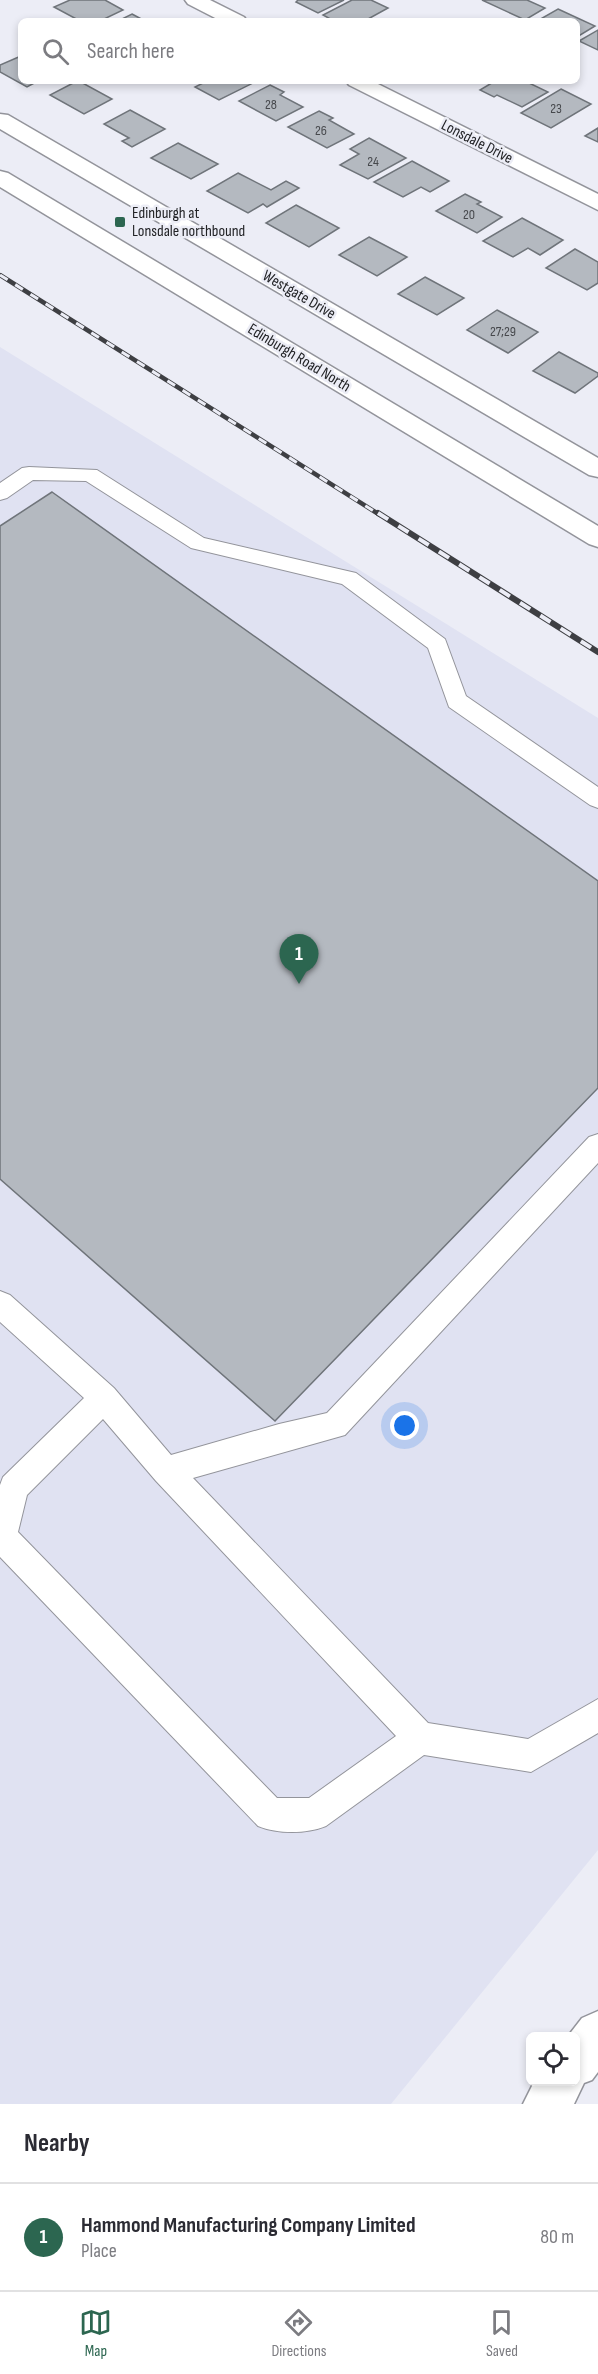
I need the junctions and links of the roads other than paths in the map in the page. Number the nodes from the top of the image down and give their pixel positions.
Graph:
1 (195, 0) edge
2 (231, 18) edge
3 (362, 84) edge
4 (0, 120) edge
5 (0, 178) edge
6 (598, 203) edge
7 (598, 469) edge
8 (0, 493) edge
9 (598, 538) edge
10 (598, 799) edge
11 (598, 1145) edge
12 (0, 1304) edge
13 (104, 1398) junction
14 (166, 1471) junction
15 (598, 1714) edge
16 (420, 1738) junction
17 (598, 2034) edge
18 (580, 2059) edge
19 (559, 2086) edge
20 (546, 2104) edge

1 - 2 street
3 - 6 street, Lonsdale Drive
4 - 7 street, Westgate Drive
5 - 9 street, Edinburgh Road North
8 - 10 lane
11 - 14 lane
12 - 13 lane
13 - 14 lane
13 - 16 lane
14 - 16 lane
15 - 16 lane
17 - 18 street
19 - 20 street

